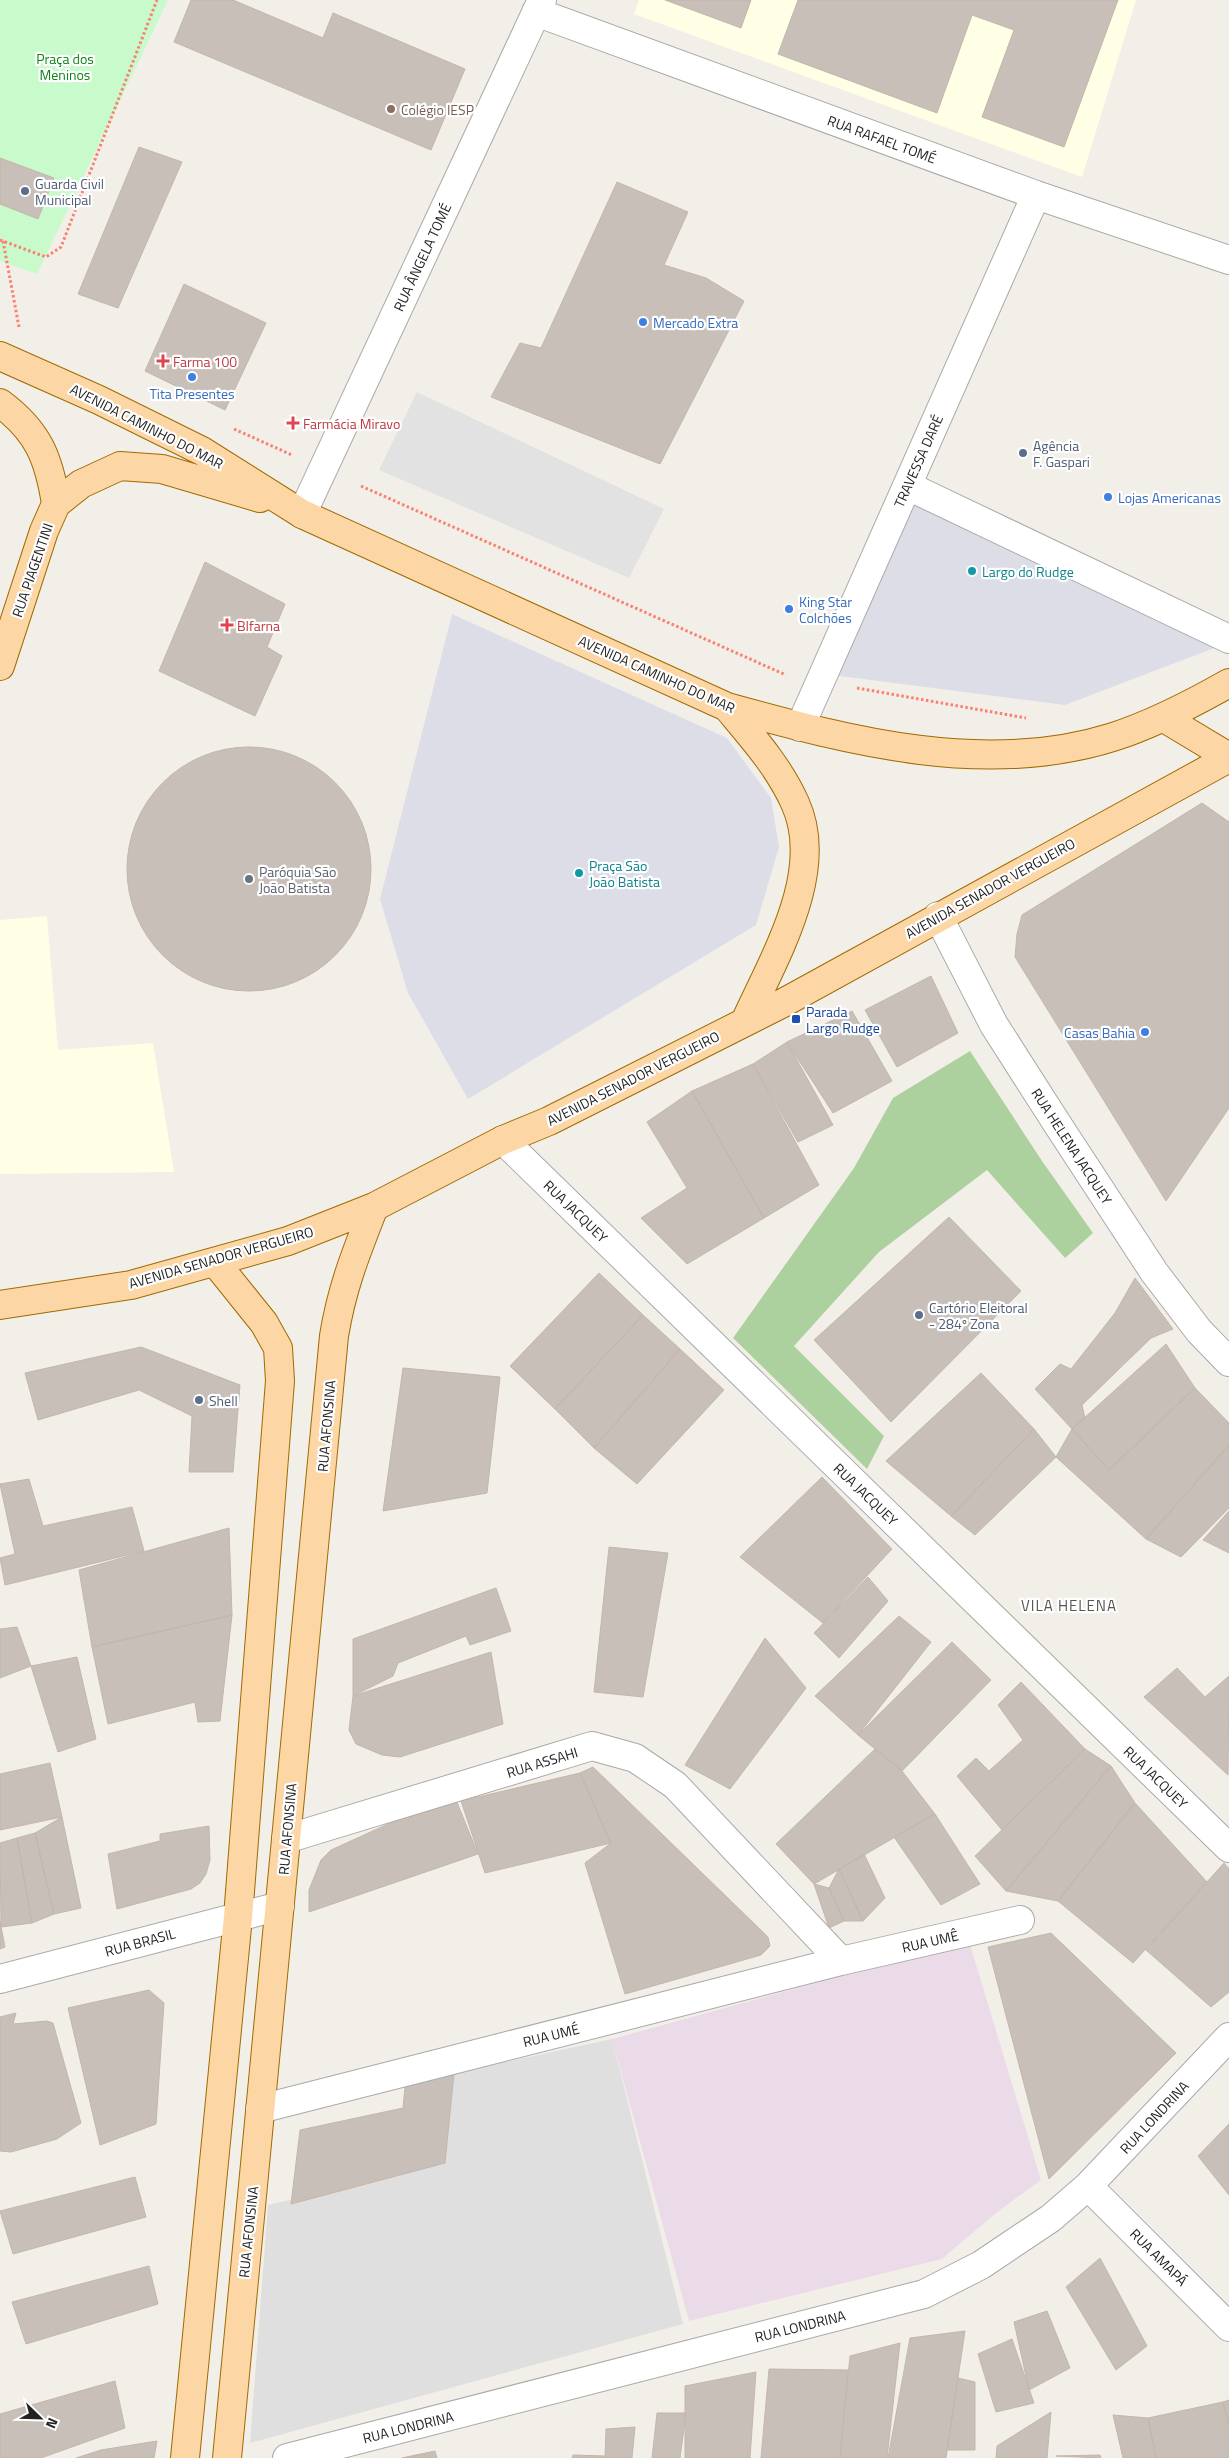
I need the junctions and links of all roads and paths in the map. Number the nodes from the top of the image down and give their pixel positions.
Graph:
1 (157, 0) edge
2 (539, 6) edge
3 (1036, 195) junction
4 (2, 240) edge
5 (1229, 260) edge
6 (19, 328) dead end
7 (0, 356) edge
8 (0, 403) edge
9 (361, 486) dead end
10 (908, 486) junction
11 (56, 504) junction
12 (295, 510) junction
13 (1229, 639) edge
14 (0, 666) edge
15 (794, 678) dead end
16 (1229, 683) edge
17 (857, 688) dead end
18 (727, 707) junction
19 (1030, 718) dead end
20 (1164, 718) junction
21 (800, 727) junction
22 (1229, 757) edge
23 (938, 916) junction
24 (746, 1022) junction
25 (503, 1140) junction
26 (374, 1207) junction
27 (215, 1262) junction
28 (0, 1305) edge
29 (1229, 1362) edge
30 (286, 1839) junction
31 (1229, 1848) edge
32 (280, 1906) junction
33 (238, 1917) junction
34 (1020, 1920) dead end
35 (841, 1962) junction
36 (0, 1979) edge
37 (1229, 2037) edge
38 (260, 2109) junction
39 (1088, 2186) junction
40 (1229, 2327) edge
41 (185, 2458) edge
42 (227, 2458) edge
43 (287, 2458) edge

1 - 4 path
2 - 3 street, RUA RAFAEL TOMÉ
2 - 12 street, RUA ÂNGELA TOMÉ
3 - 5 street, RUA RAFAEL TOMÉ
3 - 10 street, TRAVESSA DARÉ
4 - 6 path
7 - 12 main road, AVENIDA CAMINHO DO MAR
8 - 11 main road
9 - 15 path
10 - 13 street
10 - 21 street, TRAVESSA DARÉ
11 - 12 main road, AVENIDA CAMINHO DO MAR
11 - 14 main road, RUA PIAGENTINI
12 - 18 main road, AVENIDA CAMINHO DO MAR
16 - 20 main road, AVENIDA CAMINHO DO MAR
17 - 19 path
18 - 21 main road, AVENIDA CAMINHO DO MAR
18 - 24 main road
20 - 21 main road, AVENIDA CAMINHO DO MAR
20 - 22 main road
22 - 23 main road, AVENIDA SENADOR VERGUEIRO
23 - 24 main road, AVENIDA SENADOR VERGUEIRO
23 - 29 street, RUA HELENA JACQUEY
24 - 25 main road, AVENIDA SENADOR VERGUEIRO
25 - 26 main road, AVENIDA SENADOR VERGUEIRO
25 - 31 street, RUA JACQUEY
26 - 27 main road, AVENIDA SENADOR VERGUEIRO
26 - 30 main road, RUA AFONSINA
27 - 28 main road, AVENIDA SENADOR VERGUEIRO
27 - 33 main road
30 - 32 main road, RUA AFONSINA
30 - 35 street, RUA ASSAHI
32 - 33 street, RUA BRASIL
32 - 38 main road, RUA AFONSINA
33 - 36 street, RUA BRASIL
33 - 41 main road
34 - 35 street, RUA UMÊ
35 - 38 street, RUA UMÉ
37 - 39 street, RUA LONDRINA
38 - 42 main road, RUA AFONSINA
39 - 40 street, RUA AMAPÁ
39 - 43 street, RUA LONDRINA

